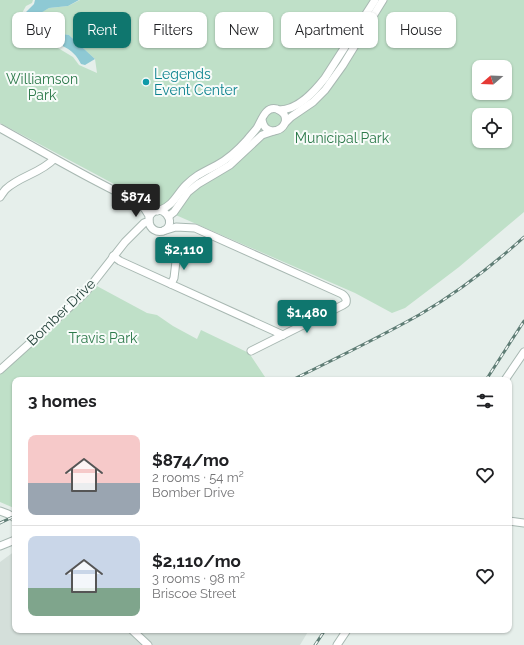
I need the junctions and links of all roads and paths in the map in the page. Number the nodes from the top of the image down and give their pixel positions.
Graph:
1 (374, 0) edge
2 (383, 0) edge
3 (279, 110) junction
4 (262, 119) junction
5 (285, 123) junction
6 (0, 128) edge
7 (274, 132) junction
8 (54, 159) junction
9 (0, 197) edge
10 (140, 203) junction
11 (159, 210) junction
12 (169, 218) junction
13 (149, 219) junction
14 (183, 227) junction
15 (154, 230) junction
16 (163, 231) junction
17 (134, 233) junction
18 (177, 253) dead end
19 (113, 256) junction
20 (171, 284) junction
21 (284, 335) junction
22 (251, 351) dead end
23 (524, 352) edge
24 (0, 370) edge
25 (507, 377) edge
26 (0, 511) edge
27 (12, 516) edge
28 (512, 521) edge
29 (524, 523) edge
30 (12, 541) edge
31 (0, 546) edge
32 (135, 633) edge
33 (345, 633) edge
34 (148, 645) edge
35 (337, 645) edge

1 - 3 street
2 - 5 street
3 - 4 street
3 - 5 street
4 - 7 street
4 - 11 street
5 - 7 street
6 - 8 street
7 - 12 street
8 - 9 street
8 - 10 street
10 - 11 street
10 - 13 street
11 - 12 street
11 - 13 street
12 - 14 street
12 - 16 street
13 - 15 street
13 - 17 street, Bomber Drive
14 - 16 street
14 - 21 street
15 - 16 street
15 - 17 street
17 - 19 street, Bomber Drive
18 - 20 street
19 - 20 street
19 - 24 street, Bomber Drive
20 - 21 street
21 - 22 street
23 - 25 street
26 - 27 street
28 - 29 street
30 - 31 street
32 - 34 street
33 - 35 street

